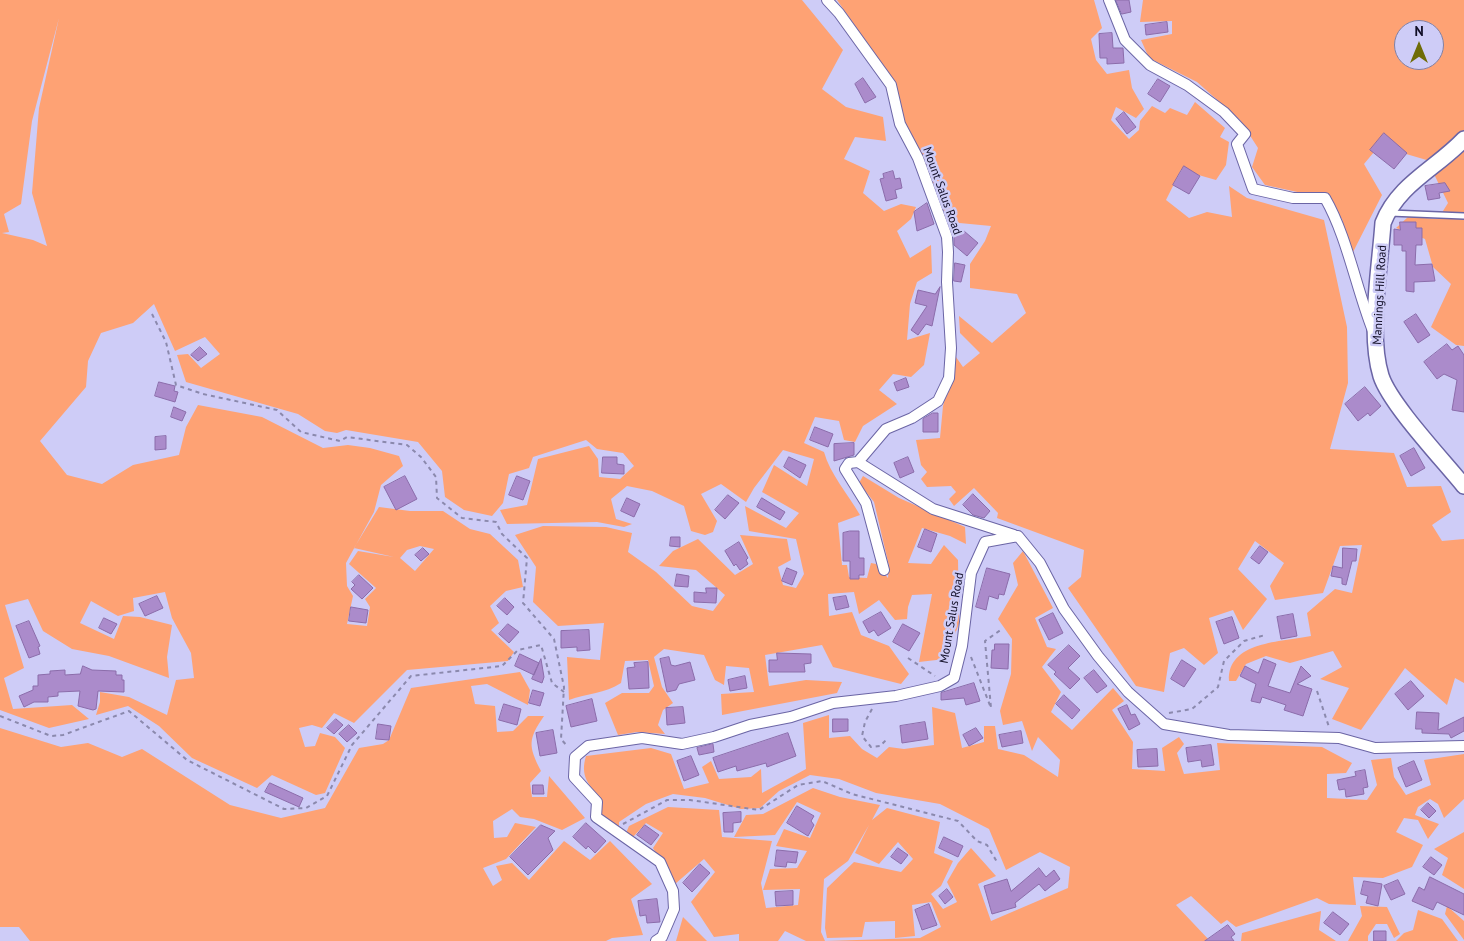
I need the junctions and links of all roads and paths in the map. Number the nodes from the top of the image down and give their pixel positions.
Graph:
1 (827, 0) edge
2 (1109, 0) edge
3 (1464, 139) edge
4 (1387, 213) junction
5 (1464, 216) edge
6 (152, 314) dead end
7 (1375, 338) junction
8 (858, 462) junction
9 (1464, 486) edge
10 (1018, 536) junction
11 (884, 570) dead end
12 (1002, 629) dead end
13 (1264, 635) dead end
14 (971, 656) dead end
15 (908, 658) dead end
16 (946, 683) junction
17 (1317, 691) dead end
18 (564, 692) junction
19 (878, 698) junction
20 (0, 716) edge
21 (1154, 716) junction
22 (1333, 738) junction
23 (887, 739) dead end
24 (1464, 746) edge
25 (575, 757) junction
26 (620, 835) junction
27 (997, 862) dead end
28 (656, 941) edge

1 - 8 street, Mount Salus Road
2 - 7 street
3 - 4 main road, Mannings Hill Road
4 - 5 lane
4 - 7 main road, Mannings Hill Road
6 - 18 path
7 - 9 main road, Mannings Hill Road
8 - 10 street
8 - 11 street, Mount Salus Road
10 - 16 street, Mount Salus Road
10 - 21 street
12 - 14 path
13 - 21 path
15 - 16 path
16 - 19 street
17 - 22 path
18 - 20 path
18 - 25 path
19 - 23 path
19 - 25 street
21 - 22 street
22 - 24 street
25 - 26 street
26 - 27 path
26 - 28 street

